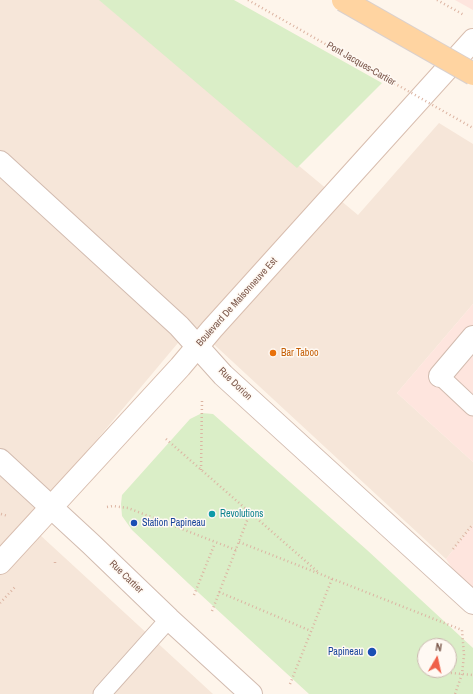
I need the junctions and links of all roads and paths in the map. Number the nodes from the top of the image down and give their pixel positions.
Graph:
1 (248, 0) edge
2 (343, 0) edge
3 (437, 0) edge
4 (467, 17) dead end
5 (473, 40) edge
6 (473, 74) edge
7 (473, 128) edge
8 (0, 162) edge
9 (473, 337) edge
10 (198, 347) junction
11 (440, 376) joint
12 (202, 401) dead end
13 (473, 407) edge
14 (166, 439) dead end
15 (0, 460) edge
16 (201, 470) junction
17 (51, 507) junction
18 (107, 507) dead end
19 (250, 513) junction
20 (1, 514) edge
21 (8, 516) dead end
22 (473, 524) edge
23 (239, 542) junction
24 (216, 543) junction
25 (236, 550) junction
26 (453, 550) dead end
27 (55, 559) dead end
28 (0, 563) edge
29 (54, 563) dead end
30 (320, 574) junction
31 (332, 579) junction
32 (219, 592) junction
33 (194, 595) dead end
34 (473, 603) edge
35 (212, 611) dead end
36 (169, 619) junction
37 (311, 631) junction
38 (457, 674) edge
39 (462, 674) junction
40 (473, 675) edge
41 (290, 684) dead end
42 (102, 694) edge
43 (251, 694) edge
44 (456, 694) edge

1 - 7 path, Pont Jacques-Cartier, bridge
2 - 6 main road, bridge
3 - 4 path
5 - 10 street, Boulevard De Maisonneuve Est
8 - 10 street, Rue Dorion
9 - 11 street
10 - 17 street, Boulevard De Maisonneuve Est
10 - 34 street, Rue Dorion
11 - 13 lane
12 - 16 path
14 - 16 path
15 - 17 street, Rue Cartier
16 - 19 path
17 - 28 street, Boulevard De Maisonneuve Est
17 - 36 street, Rue Cartier
18 - 24 path
19 - 23 path
19 - 30 path
20 - 21 path
22 - 26 path
23 - 25 path
23 - 30 path
24 - 25 path
24 - 33 path
25 - 32 path
27 - 29 path
30 - 31 path
31 - 37 path
31 - 39 path
32 - 35 path
32 - 37 path
36 - 42 lane
36 - 43 street, Rue Cartier
37 - 41 path
38 - 39 path
39 - 40 path
39 - 44 path

